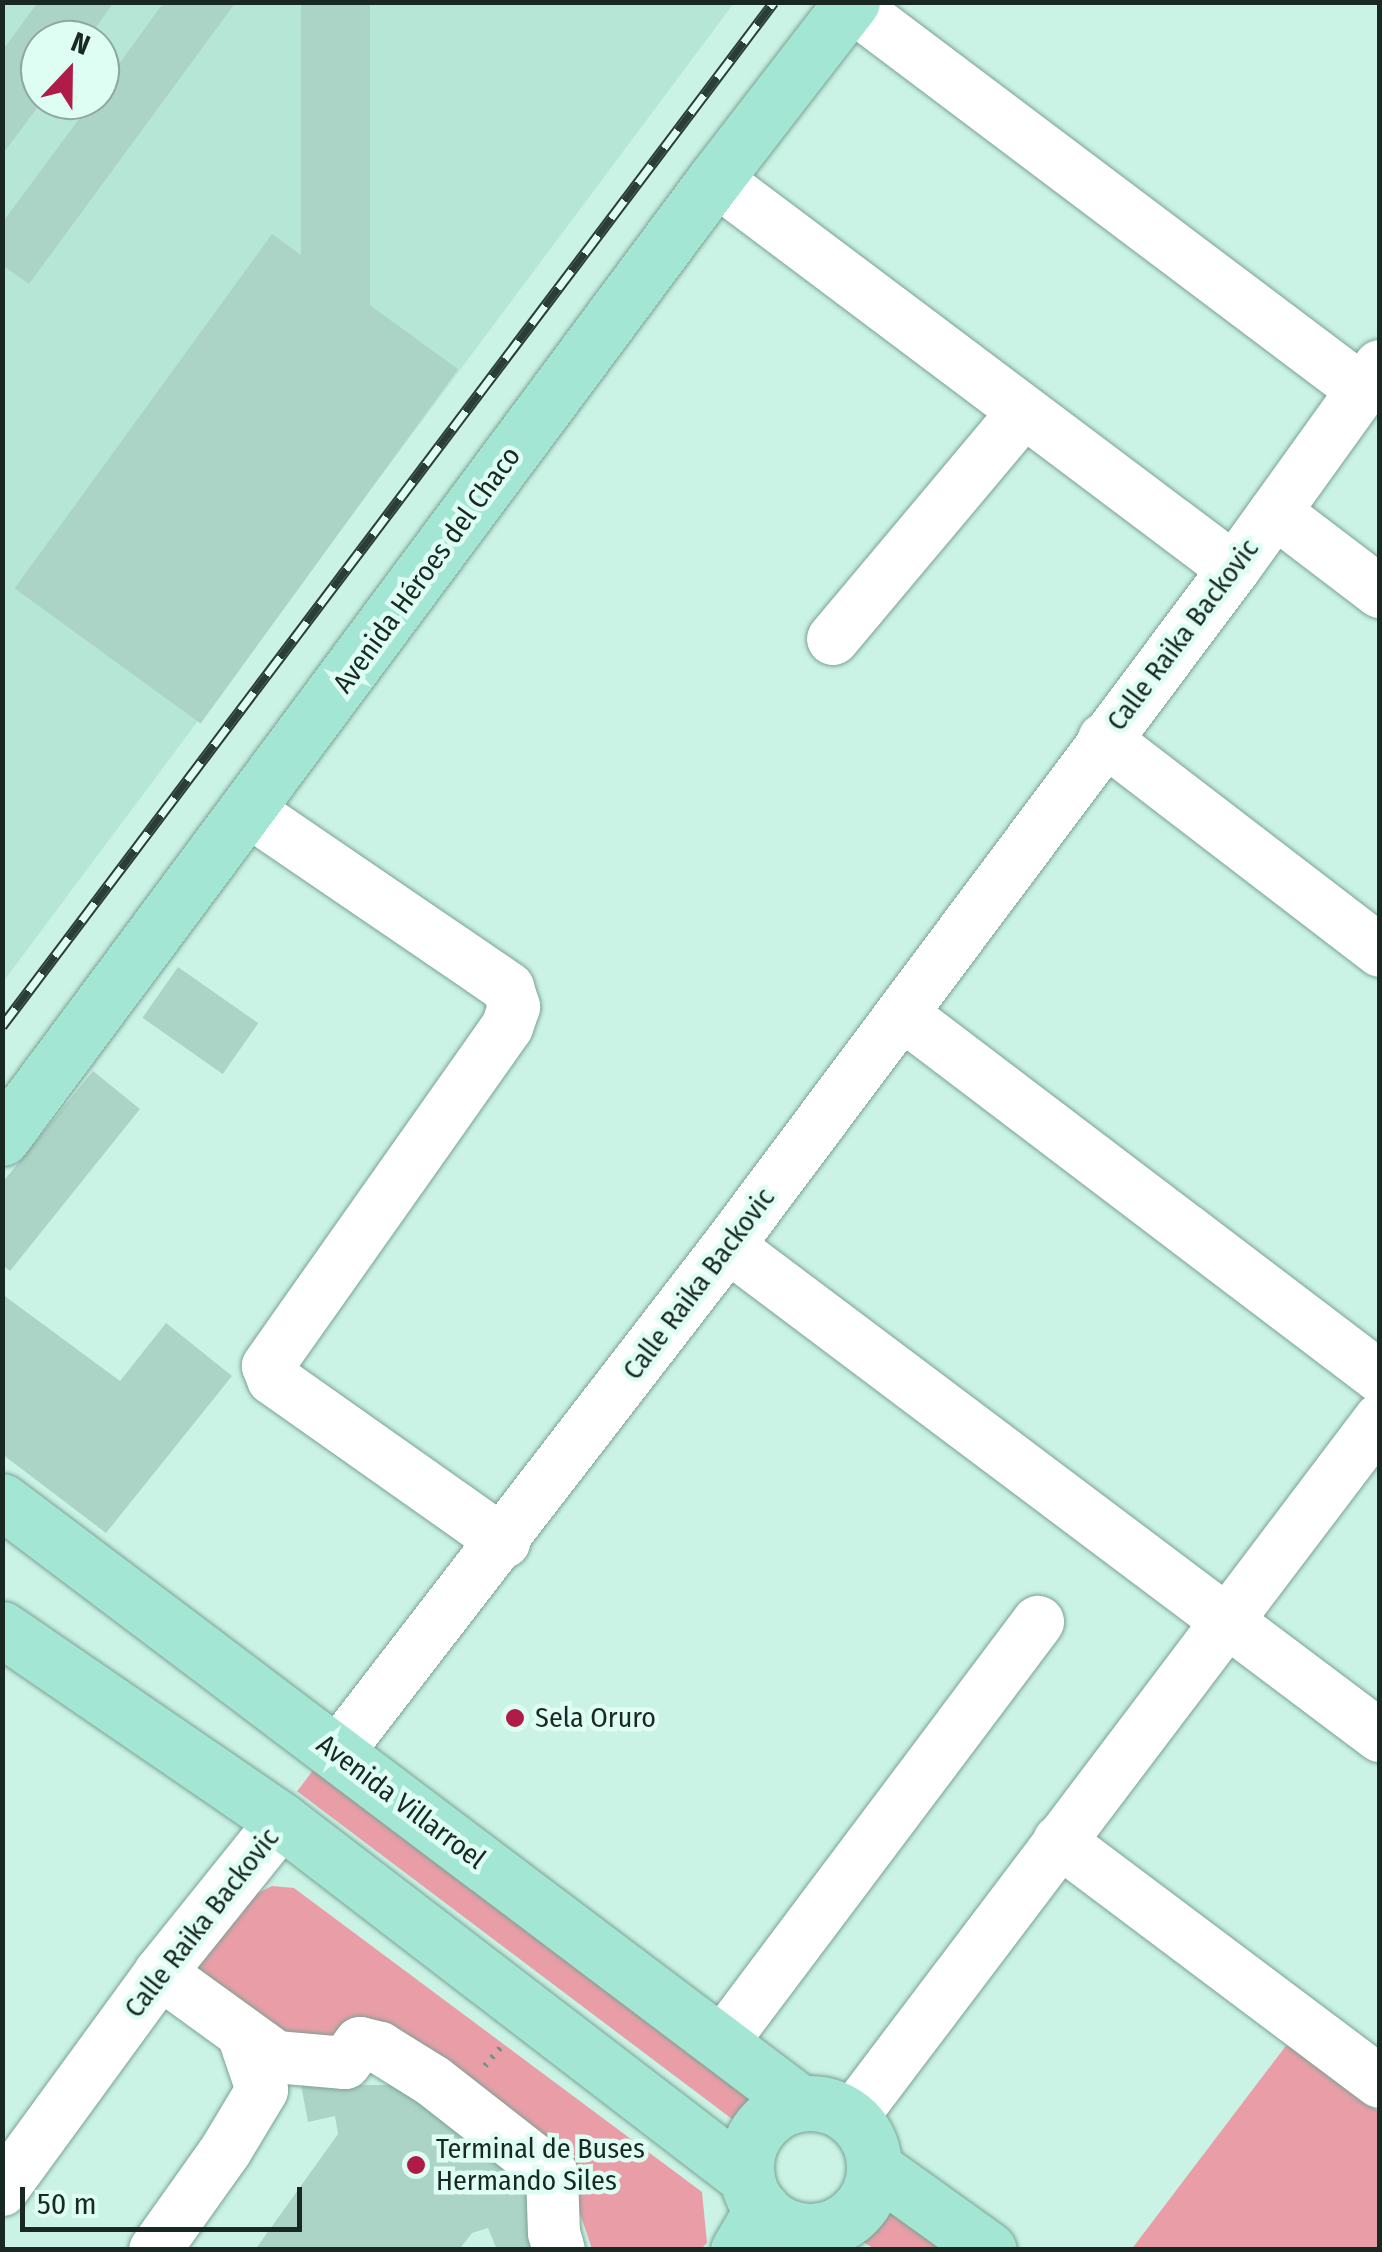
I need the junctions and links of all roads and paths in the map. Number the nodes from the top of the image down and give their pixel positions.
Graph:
1 (852, 4) edge
2 (715, 180) junction
3 (1370, 377) edge
4 (1024, 411) junction
5 (1275, 512) junction
6 (1234, 569) junction
7 (1380, 592) edge
8 (833, 639) dead end
9 (1104, 740) junction
10 (250, 811) junction
11 (1380, 950) edge
12 (902, 1014) junction
13 (2, 1138) edge
14 (728, 1246) junction
15 (1380, 1377) edge
16 (1380, 1418) edge
17 (2, 1500) edge
18 (2, 1542) edge
19 (504, 1542) junction
20 (2, 1599) edge
21 (1224, 1619) junction
22 (1038, 1622) dead end
23 (2, 1630) edge
24 (1380, 1736) edge
25 (337, 1753) junction
26 (282, 1821) junction
27 (1059, 1841) junction
28 (160, 1973) junction
29 (243, 2034) junction
30 (721, 2044) junction
31 (1380, 2082) edge
32 (800, 2103) junction
33 (852, 2117) junction
34 (2, 2190) edge
35 (806, 2219) edge
36 (156, 2250) edge
37 (560, 2250) edge
38 (989, 2250) edge

1 - 2 main road, Avenida Héroes del Chaco
1 - 3 street
2 - 4 street
2 - 10 main road, Avenida Héroes del Chaco
3 - 5 street, Calle Raika Backovic
4 - 6 street
4 - 8 street
5 - 6 street, Calle Raika Backovic
5 - 7 street
6 - 9 street, Calle Raika Backovic
9 - 11 street
9 - 12 street, Calle Raika Backovic
10 - 13 main road, Avenida Héroes del Chaco
10 - 19 street
12 - 14 street, Calle Raika Backovic
12 - 15 street
14 - 19 street, Calle Raika Backovic
14 - 21 street
16 - 21 street
17 - 25 main road, Avenida Villarroel
18 - 25 main road
19 - 25 street, Calle Raika Backovic
20 - 26 main road
21 - 24 street
21 - 27 street
22 - 30 street
23 - 26 main road
25 - 26 main road, Calle Raika Backovic
25 - 30 main road, Avenida Villarroel
26 - 28 street, Calle Raika Backovic
26 - 35 main road
27 - 31 street
27 - 33 street
28 - 29 street
28 - 34 street, Calle Raika Backovic
29 - 36 street
29 - 37 street
30 - 32 main road, Avenida Villarroel
32 - 33 main road
32 - 35 main road
33 - 35 main road
35 - 38 main road

